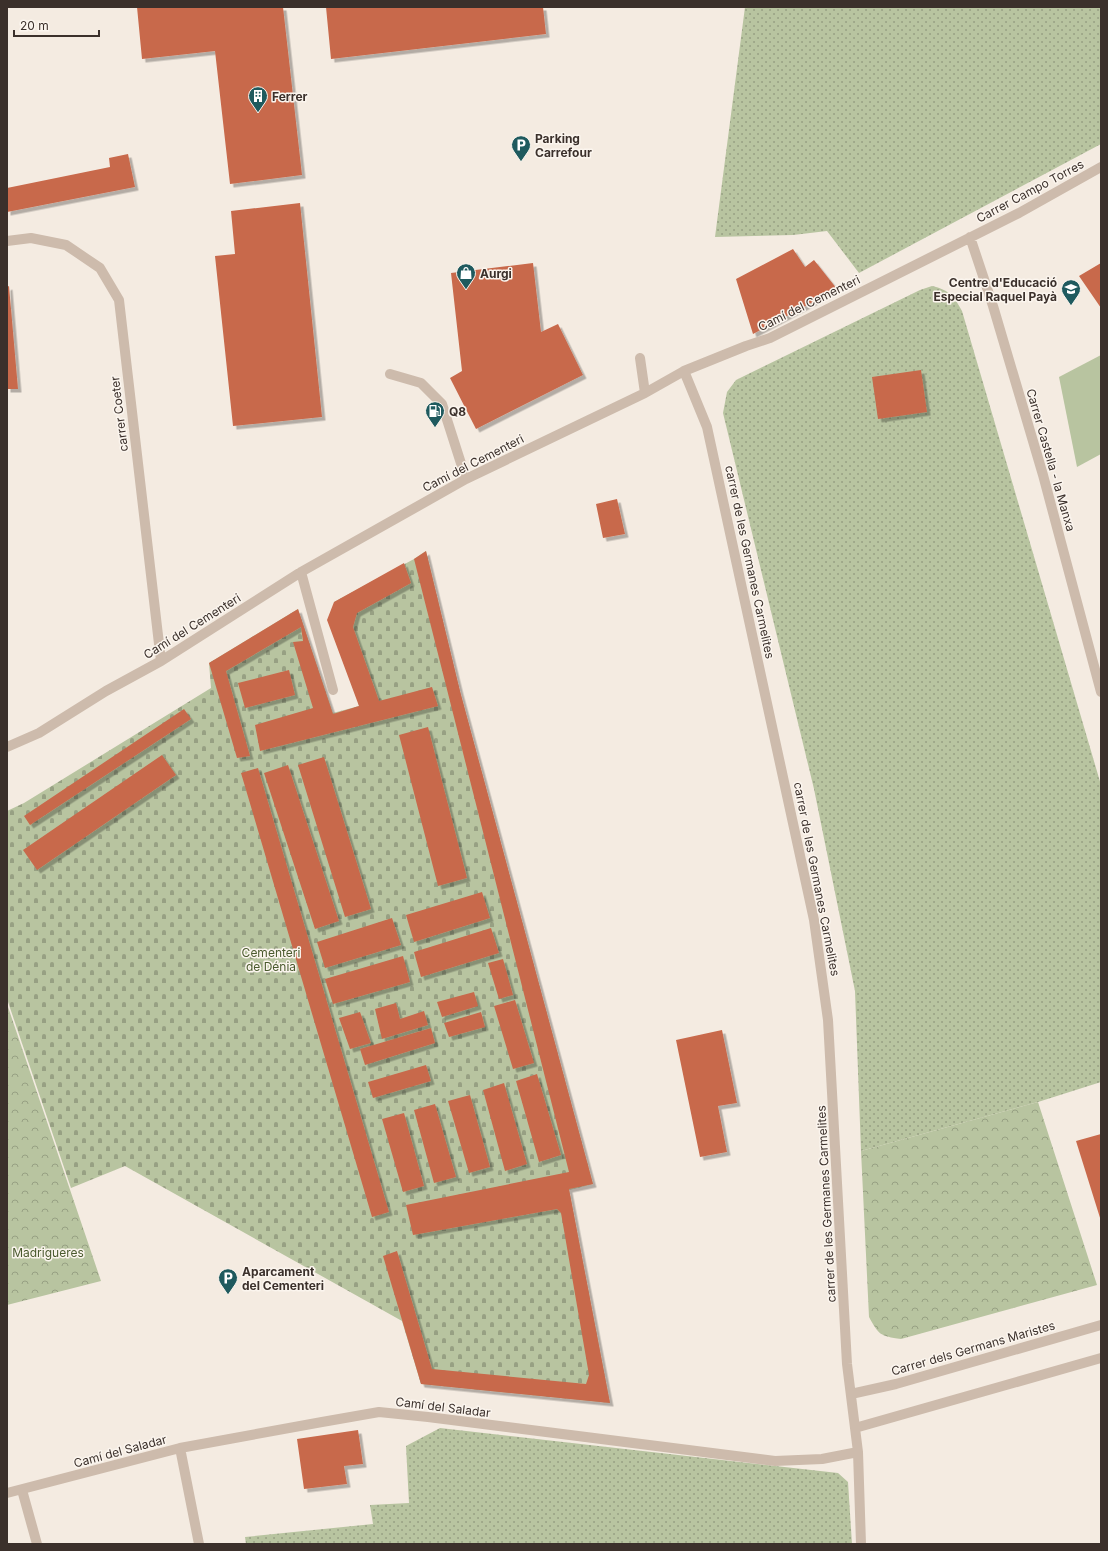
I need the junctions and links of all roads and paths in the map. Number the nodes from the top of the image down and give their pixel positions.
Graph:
1 (1101, 167) edge
2 (970, 237) junction
3 (7, 241) edge
4 (640, 358) dead end
5 (684, 371) junction
6 (390, 374) dead end
7 (645, 393) junction
8 (466, 479) junction
9 (301, 572) junction
10 (161, 661) junction
11 (333, 690) dead end
12 (1101, 692) edge
13 (7, 747) edge
14 (1101, 1325) edge
15 (1101, 1358) edge
16 (851, 1394) junction
17 (855, 1428) junction
18 (180, 1448) junction
19 (858, 1452) junction
20 (22, 1490) junction
21 (7, 1493) edge
22 (37, 1544) edge
23 (199, 1544) edge
24 (861, 1544) edge

1 - 2 street, Carrer Campo Torres
2 - 5 street, Camí del Cementeri
2 - 12 street, Carrer Castella - la Manxa
3 - 10 street, carrer Coeter
4 - 7 street
5 - 7 street, Camí del Cementeri
5 - 16 street, carrer de les Germanes Carmelites
6 - 8 street
7 - 8 street, Camí del Cementeri
8 - 9 street, Camí del Cementeri
9 - 10 street, Camí del Cementeri
9 - 11 street
10 - 13 street, Camí del Cementeri
14 - 16 street, Carrer dels Germans Maristes
15 - 17 street
16 - 17 street, carrer de les Germanes Carmelites
17 - 19 street
18 - 19 street, Camí del Saladar
18 - 20 street, Camí del Saladar
18 - 23 street
19 - 24 street
20 - 21 street, Camí del Saladar
20 - 22 street

